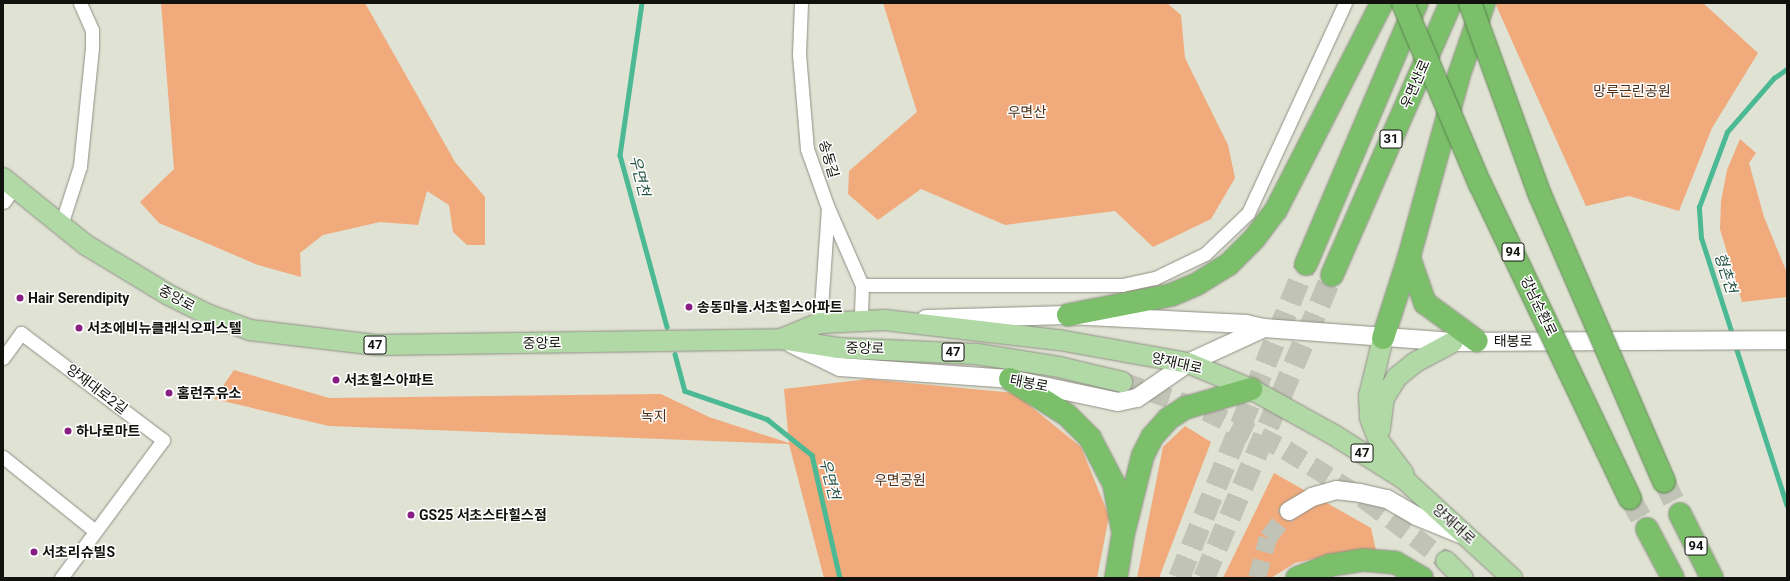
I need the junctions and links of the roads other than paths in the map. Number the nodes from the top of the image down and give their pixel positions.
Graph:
1 (80, 3) edge
2 (800, 3) edge
3 (1345, 3) edge
4 (1382, 3) edge
5 (1403, 3) edge
6 (1417, 3) edge
7 (1451, 3) edge
8 (1470, 3) edge
9 (1484, 3) edge
10 (6, 188) edge
11 (828, 208) junction
12 (61, 225) junction
13 (1410, 257) junction
14 (1306, 264) tunnel mouth
15 (1332, 275) tunnel mouth
16 (862, 285) junction
17 (1068, 315) junction
18 (860, 320) junction
19 (885, 320) junction
20 (820, 323) junction
21 (1264, 328) junction
22 (1383, 338) junction
23 (781, 339) junction
24 (1787, 340) edge
25 (1477, 341) junction
26 (1453, 342) junction
27 (3, 358) edge
28 (1188, 363) junction
29 (1010, 379) junction
30 (1122, 382) tunnel mouth
31 (1251, 390) junction
32 (1379, 441) junction
33 (3, 457) edge
34 (1664, 481) tunnel mouth
35 (1413, 487) junction
36 (1630, 498) tunnel mouth
37 (1289, 511) tunnel mouth
38 (1680, 514) tunnel mouth
39 (1647, 529) tunnel mouth
40 (95, 531) junction
41 (1123, 535) junction
42 (1469, 537) junction
43 (1446, 561) tunnel mouth
44 (61, 578) edge
45 (1116, 578) edge
46 (1297, 578) edge
47 (1422, 578) edge
48 (1463, 578) edge
49 (1512, 578) edge
50 (1673, 578) edge
51 (1712, 578) edge

1 - 12 street
2 - 11 street, 송동길
3 - 16 street
4 - 17 highway
5 - 36 highway, 강남순환로 / 94, bridge
6 - 14 highway, 우면산로 / 31
7 - 15 highway, 우면산로 / 31
8 - 34 highway, bridge
9 - 13 highway
10 - 12 main road, 중앙로 / 47
11 - 16 street
11 - 20 street, 송동길
12 - 23 main road, 중앙로 / 47
13 - 22 highway
13 - 25 highway
16 - 18 street
17 - 19 street, 태봉로
17 - 21 street, 태봉로
18 - 19 main road, 양재대로 / 47
18 - 20 main road, 양재대로 / 47
19 - 28 main road, 양재대로 / 47
20 - 23 main road, 양재대로 / 47
21 - 22 street, 태봉로
21 - 28 street, 태봉로
22 - 26 street, 태봉로
22 - 32 main road
23 - 29 street, 태봉로
23 - 30 main road, 중앙로 / 47
24 - 25 street, 태봉로
25 - 26 street, 태봉로
26 - 32 main road
27 - 40 street, 양재대로2길
28 - 29 street, 태봉로
28 - 31 main road, 양재대로 / 47
29 - 41 highway
31 - 35 main road, 양재대로 / 47
31 - 41 highway
32 - 35 main road
33 - 40 street
35 - 42 main road, 양재대로 / 47
37 - 42 street
38 - 51 highway, 94
39 - 50 highway, 94
40 - 44 street, 양재대로2길
41 - 45 highway
42 - 49 main road, 양재대로 / 47
43 - 48 main road
46 - 47 highway

